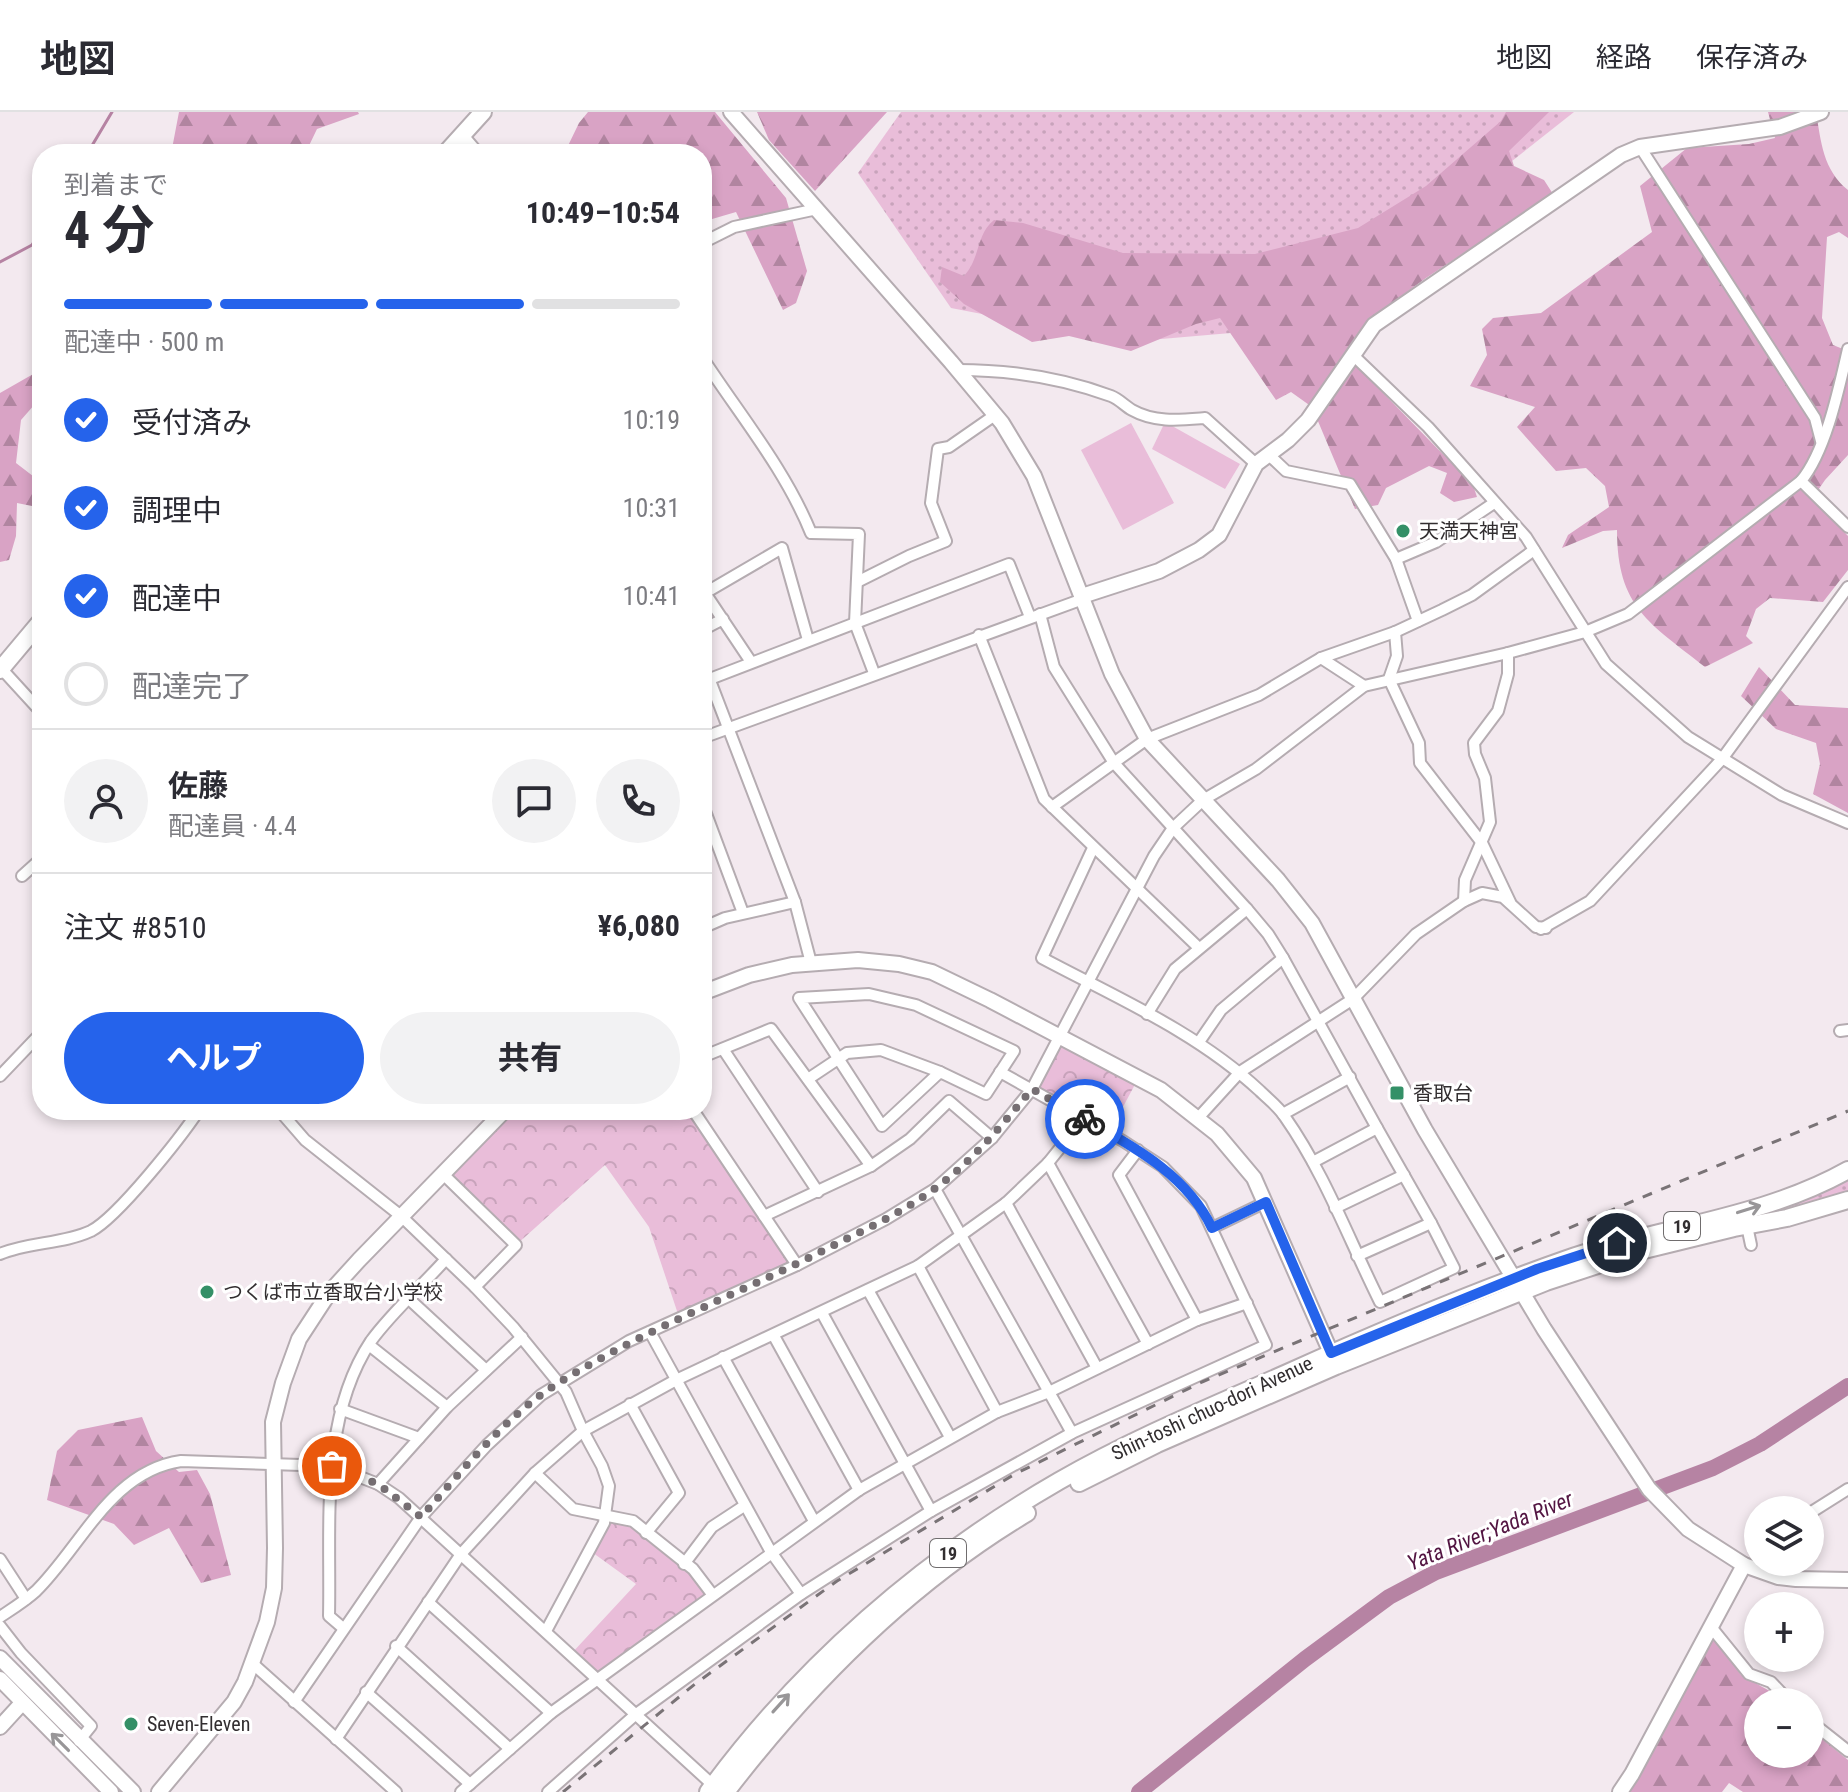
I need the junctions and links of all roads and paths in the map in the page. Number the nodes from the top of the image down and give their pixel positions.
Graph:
1 (483, 112) edge
2 (731, 112) edge
3 (1821, 112) edge
4 (462, 134) junction
5 (454, 144) edge
6 (470, 144) edge
7 (1640, 147) junction
8 (817, 209) junction
9 (712, 238) edge
10 (1848, 349) edge
11 (1354, 356) junction
12 (958, 370) junction
13 (712, 372) edge
14 (995, 415) junction
15 (1821, 441) junction
16 (1262, 459) junction
17 (1801, 481) junction
18 (1494, 503) junction
19 (1848, 527) edge
20 (1534, 550) junction
21 (1396, 559) junction
22 (857, 582) junction
23 (1848, 587) edge
24 (712, 589) edge
25 (1083, 597) junction
26 (712, 603) edge
27 (1035, 616) junction
28 (723, 619) junction
29 (1418, 621) junction
30 (855, 623) junction
31 (712, 625) edge
32 (32, 632) edge
33 (1395, 632) junction
34 (1585, 632) junction
35 (979, 635) junction
36 (808, 640) junction
37 (1508, 653) junction
38 (1321, 658) junction
39 (751, 662) junction
40 (0, 669) edge
41 (874, 673) junction
42 (712, 678) edge
43 (1389, 679) junction
44 (1364, 686) junction
45 (712, 692) edge
46 (32, 703) edge
47 (729, 727) junction
48 (712, 734) edge
49 (1147, 739) junction
50 (1722, 759) junction
51 (1114, 763) junction
52 (1203, 800) junction
53 (1052, 807) junction
54 (1848, 823) edge
55 (1173, 828) junction
56 (712, 830) edge
57 (1482, 843) junction
58 (1093, 848) junction
59 (32, 867) edge
60 (22, 876) dead end
61 (1137, 888) junction
62 (1464, 901) junction
63 (795, 902) junction
64 (1510, 904) junction
65 (1247, 909) junction
66 (743, 913) junction
67 (712, 923) edge
68 (1199, 948) junction
69 (1283, 958) junction
70 (811, 963) junction
71 (1089, 983) junction
72 (712, 989) edge
73 (1353, 999) junction
74 (1147, 1014) junction
75 (1318, 1021) junction
76 (1060, 1035) junction
77 (32, 1042) edge
78 (1199, 1042) junction
79 (723, 1049) junction
80 (712, 1053) edge
81 (837, 1059) junction
82 (940, 1072) junction
83 (1000, 1072) junction
84 (1240, 1072) junction
85 (0, 1076) edge
86 (1350, 1077) junction
87 (808, 1079) junction
88 (1032, 1089) junction
89 (1283, 1114) junction
90 (1199, 1117) junction
91 (1084, 1118) junction
92 (191, 1120) edge
93 (288, 1120) edge
94 (496, 1120) edge
95 (700, 1120) edge
96 (1377, 1128) junction
97 (992, 1138) junction
98 (1138, 1150) junction
99 (1313, 1162) junction
100 (1048, 1163) junction
101 (871, 1166) junction
102 (1848, 1170) edge
103 (443, 1174) junction
104 (1404, 1175) junction
105 (935, 1189) junction
106 (818, 1192) junction
107 (1848, 1200) edge
108 (1266, 1202) junction
109 (1006, 1203) junction
110 (1335, 1208) junction
111 (401, 1216) junction
112 (764, 1216) junction
113 (1431, 1223) junction
114 (1747, 1226) junction
115 (1212, 1228) junction
116 (962, 1235) junction
117 (1751, 1245) dead end
118 (0, 1254) edge
119 (1357, 1256) junction
120 (446, 1259) junction
121 (797, 1265) junction
122 (918, 1266) junction
123 (1517, 1285) junction
124 (475, 1287) junction
125 (868, 1290) junction
126 (409, 1299) junction
127 (1247, 1303) junction
128 (822, 1313) junction
129 (1197, 1320) junction
130 (650, 1332) junction
131 (774, 1336) junction
132 (522, 1337) junction
133 (1148, 1344) junction
134 (369, 1345) junction
135 (723, 1357) junction
136 (1334, 1360) junction
137 (1097, 1368) junction
138 (486, 1370) junction
139 (676, 1380) junction
140 (560, 1382) junction
141 (1049, 1392) junction
142 (630, 1404) junction
143 (447, 1407) junction
144 (340, 1409) junction
145 (997, 1412) junction
146 (583, 1431) junction
147 (1072, 1433) junction
148 (950, 1437) junction
149 (419, 1438) junction
150 (904, 1465) junction
151 (273, 1466) junction
152 (332, 1466) junction
153 (535, 1473) junction
154 (378, 1484) junction
155 (1848, 1489) edge
156 (859, 1490) junction
157 (1824, 1504) edge
158 (744, 1506) junction
159 (931, 1511) junction
160 (605, 1515) junction
161 (421, 1517) junction
162 (814, 1521) junction
163 (646, 1533) junction
164 (771, 1552) junction
165 (461, 1554) junction
166 (0, 1559) edge
167 (684, 1564) junction
168 (1744, 1565) joint
169 (1780, 1576) edge
170 (1848, 1580) edge
171 (712, 1594) junction
172 (801, 1594) junction
173 (26, 1599) junction
174 (428, 1602) junction
175 (0, 1617) edge
176 (0, 1626) edge
177 (1711, 1627) junction
178 (343, 1628) junction
179 (546, 1631) junction
180 (396, 1646) junction
181 (0, 1658) edge
182 (252, 1663) junction
183 (0, 1679) edge
184 (598, 1679) junction
185 (1777, 1688) edge
186 (366, 1692) junction
187 (294, 1702) junction
188 (22, 1703) junction
189 (551, 1713) junction
190 (635, 1715) junction
191 (0, 1727) edge
192 (1824, 1732) edge
193 (336, 1739) junction
194 (79, 1741) junction
195 (510, 1749) junction
196 (1848, 1751) edge
197 (466, 1788) edge
198 (717, 1790) edge
199 (111, 1792) edge
200 (133, 1792) edge
201 (159, 1792) edge
202 (396, 1792) edge
203 (548, 1792) edge
204 (1620, 1792) edge

1 - 4 main road
2 - 8 street
3 - 7 street
4 - 5 main road
4 - 6 street
7 - 11 street
7 - 15 street
8 - 9 street
8 - 12 street
10 - 15 street
11 - 16 street
11 - 18 street
12 - 14 street
12 - 16 street
13 - 22 street
14 - 22 street
14 - 25 street
15 - 17 street
16 - 21 street
16 - 25 street
17 - 19 street
17 - 34 street
18 - 20 street
18 - 21 street
20 - 29 street
20 - 34 street
21 - 29 street
22 - 30 street
23 - 50 street
24 - 36 street
25 - 27 street
25 - 49 street
26 - 28 street
27 - 30 street
27 - 35 street
27 - 51 street
28 - 31 street
28 - 39 street
29 - 33 street
30 - 36 street
30 - 41 street
32 - 40 main road
33 - 38 street
33 - 43 street
34 - 37 street
34 - 50 street
35 - 41 street
35 - 53 street
36 - 39 street
37 - 43 street
37 - 57 street
38 - 44 street
38 - 49 street
39 - 42 street
40 - 46 street
41 - 47 street
43 - 44 street
43 - 57 street
44 - 52 street
45 - 47 street
47 - 48 street
47 - 63 street
49 - 51 street
49 - 52 street
50 - 54 street
50 - 64 street
51 - 53 street
51 - 55 street
52 - 55 street
52 - 73 street
53 - 58 street
55 - 61 street
55 - 65 street
56 - 66 street
57 - 62 street
57 - 64 street
58 - 61 street
58 - 71 street
59 - 60 street
61 - 68 street
61 - 71 street
62 - 64 street
62 - 73 street
63 - 66 street
63 - 70 street
65 - 68 street
65 - 69 street
66 - 67 street
68 - 74 street
69 - 75 street
69 - 78 street
70 - 72 street
70 - 76 street
71 - 74 street
71 - 76 street
73 - 75 street
73 - 123 street
74 - 78 street
75 - 84 street
75 - 86 street
76 - 88 street
76 - 90 street
77 - 85 street
78 - 84 street
79 - 80 street
79 - 87 street
79 - 106 street
81 - 82 street
81 - 82 street
81 - 83 street
81 - 87 street
82 - 83 street
83 - 88 street
84 - 89 street
84 - 90 street
86 - 89 street
86 - 96 street
87 - 101 street
88 - 91 street
88 - 97 street
89 - 99 street
90 - 108 street
91 - 98 street
91 - 100 street
92 - 118 street
93 - 111 street
94 - 103 street
95 - 112 street
96 - 99 street
96 - 104 street
97 - 101 street
97 - 105 street
98 - 115 street
98 - 129 street
99 - 110 street
100 - 109 street
100 - 133 street
101 - 106 street
123 -> 102 main road, Shin-toshi chuo-dori Avenue / 19
103 - 111 street
103 - 124 street
104 - 110 street
104 - 113 street
105 - 116 street
105 - 121 street
106 - 112 street
107 - 114 main road, Shin-toshi chuo-dori Avenue / 19
108 - 115 street
108 - 136 street
109 - 116 street
109 - 137 street
110 - 119 street
111 - 120 street
111 - 151 street
112 - 121 street
113 - 119 street
113 - 119 street
114 - 117 street
114 - 123 main road, Shin-toshi chuo-dori Avenue / 19
115 - 127 street
116 - 122 street
116 - 141 street
120 - 124 street
120 - 126 street
121 - 130 street
122 - 125 street
122 - 145 street
123 - 136 main road, Shin-toshi chuo-dori Avenue / 19
123 - 168 street
124 - 132 street
125 - 128 street
125 - 148 street
126 - 134 street
126 - 138 street
127 - 129 street
127 - 147 street
128 - 131 street
128 - 150 street
129 - 133 street
130 - 139 street
130 - 140 street
131 - 135 street
131 - 156 street
132 - 138 street
132 - 140 street
133 - 137 street
134 - 143 street
134 - 144 street
135 - 139 street
135 - 162 street
136 - 198 main road, Shin-toshi chuo-dori Avenue / 19
137 - 141 street
138 - 143 street
139 - 142 street
139 - 158 street
140 - 146 street
140 - 161 street
141 - 145 street
141 - 147 street
142 - 146 street
142 - 163 street
143 - 149 street
144 - 149 street
144 - 152 street
145 - 148 street
146 - 153 street
146 - 160 street
147 - 159 street
148 - 150 street
149 - 154 street
150 - 156 street
150 - 159 street
151 - 152 street
151 - 173 street
151 - 182 street
152 - 154 street
152 - 178 street
153 - 160 street
153 - 165 street
154 - 161 street
155 - 157 street
156 - 162 street
158 - 164 street
158 - 167 street
159 - 172 street
160 - 163 street
160 - 179 street
161 - 165 street
161 - 178 street
162 - 164 street
163 - 167 street
164 - 171 street
164 - 172 street
165 - 174 street
165 - 179 street
166 - 173 street
167 - 171 street
168 - 177 street
169 - 170 street
171 - 184 street
172 - 190 street
173 - 175 street
174 - 180 street
174 - 189 street
176 - 194 street
177 - 185 street
177 - 204 street
178 - 187 street
179 - 184 street
180 - 186 street
180 - 195 street
181 - 194 street
182 - 187 street
182 - 201 street
183 - 188 street
184 - 189 street
184 - 190 street
186 - 193 street
186 - 197 street
187 - 193 street
188 - 191 street
199 -> 188 street
189 - 195 street
190 - 198 street
190 - 203 street
192 - 196 street
193 - 202 street
194 - 200 street
195 - 197 street

